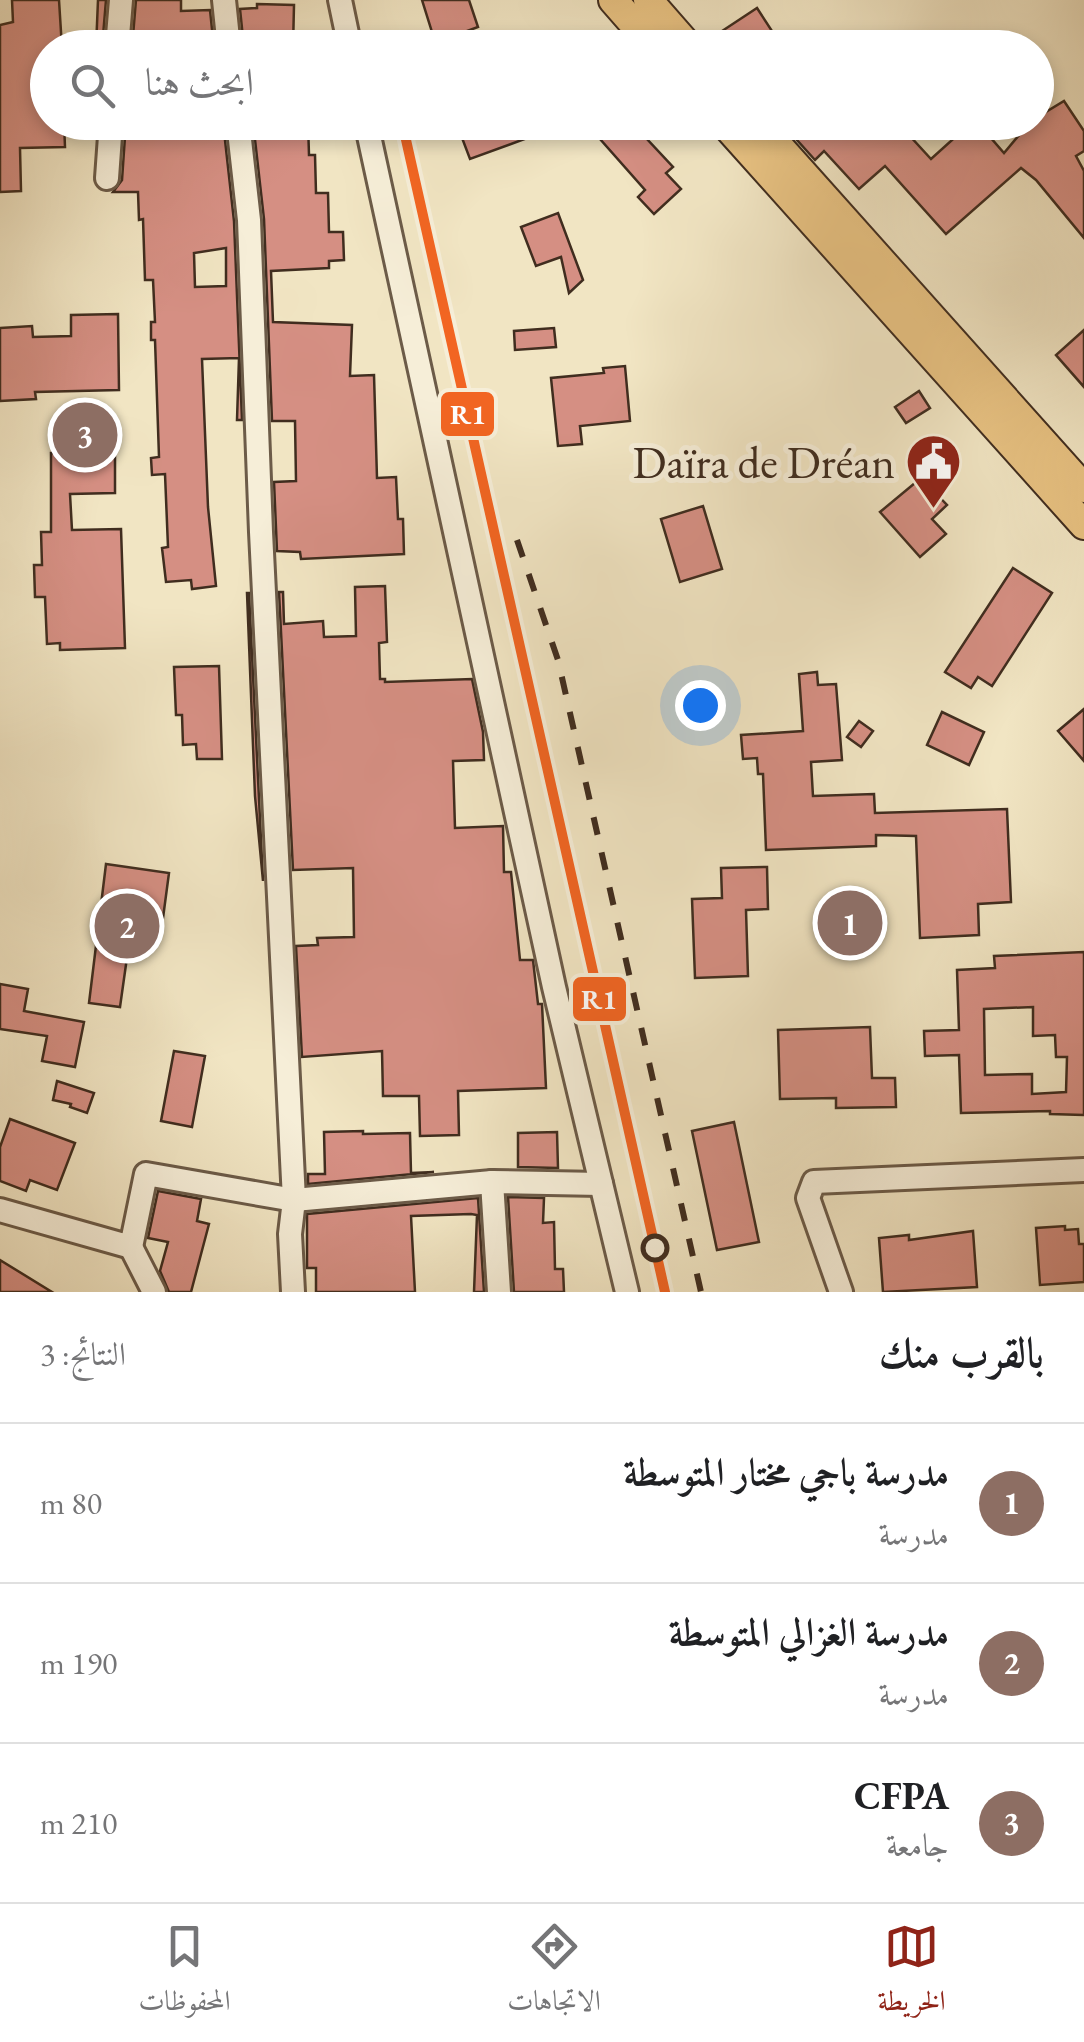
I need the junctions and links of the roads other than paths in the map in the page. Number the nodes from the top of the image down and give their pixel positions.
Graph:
1 (121, 0) edge
2 (224, 0) edge
3 (340, 0) edge
4 (613, 0) edge
5 (648, 0) edge
6 (118, 30) edge
7 (228, 30) edge
8 (346, 30) edge
9 (640, 30) edge
10 (674, 30) edge
11 (110, 140) edge
12 (240, 140) edge
13 (370, 140) edge
14 (739, 140) edge
15 (774, 140) edge
16 (107, 178) dead end
17 (1080, 476) edge
18 (1084, 525) edge
19 (1084, 1170) edge
20 (492, 1182) junction
21 (601, 1184) junction
22 (294, 1200) junction
23 (0, 1210) edge
24 (131, 1247) junction
25 (154, 1292) edge
26 (293, 1292) edge
27 (499, 1292) edge
28 (626, 1292) edge
29 (841, 1292) edge

1 - 6 street
2 - 7 street
3 - 8 street
4 - 9 main road
5 - 10 main road
11 - 16 street
12 - 22 street
13 - 21 street
14 - 18 main road
15 - 17 main road
19 - 29 street
20 - 21 street
20 - 22 street
20 - 27 street
21 - 28 street
22 - 24 street
22 - 26 street
23 - 24 street
24 - 25 street

